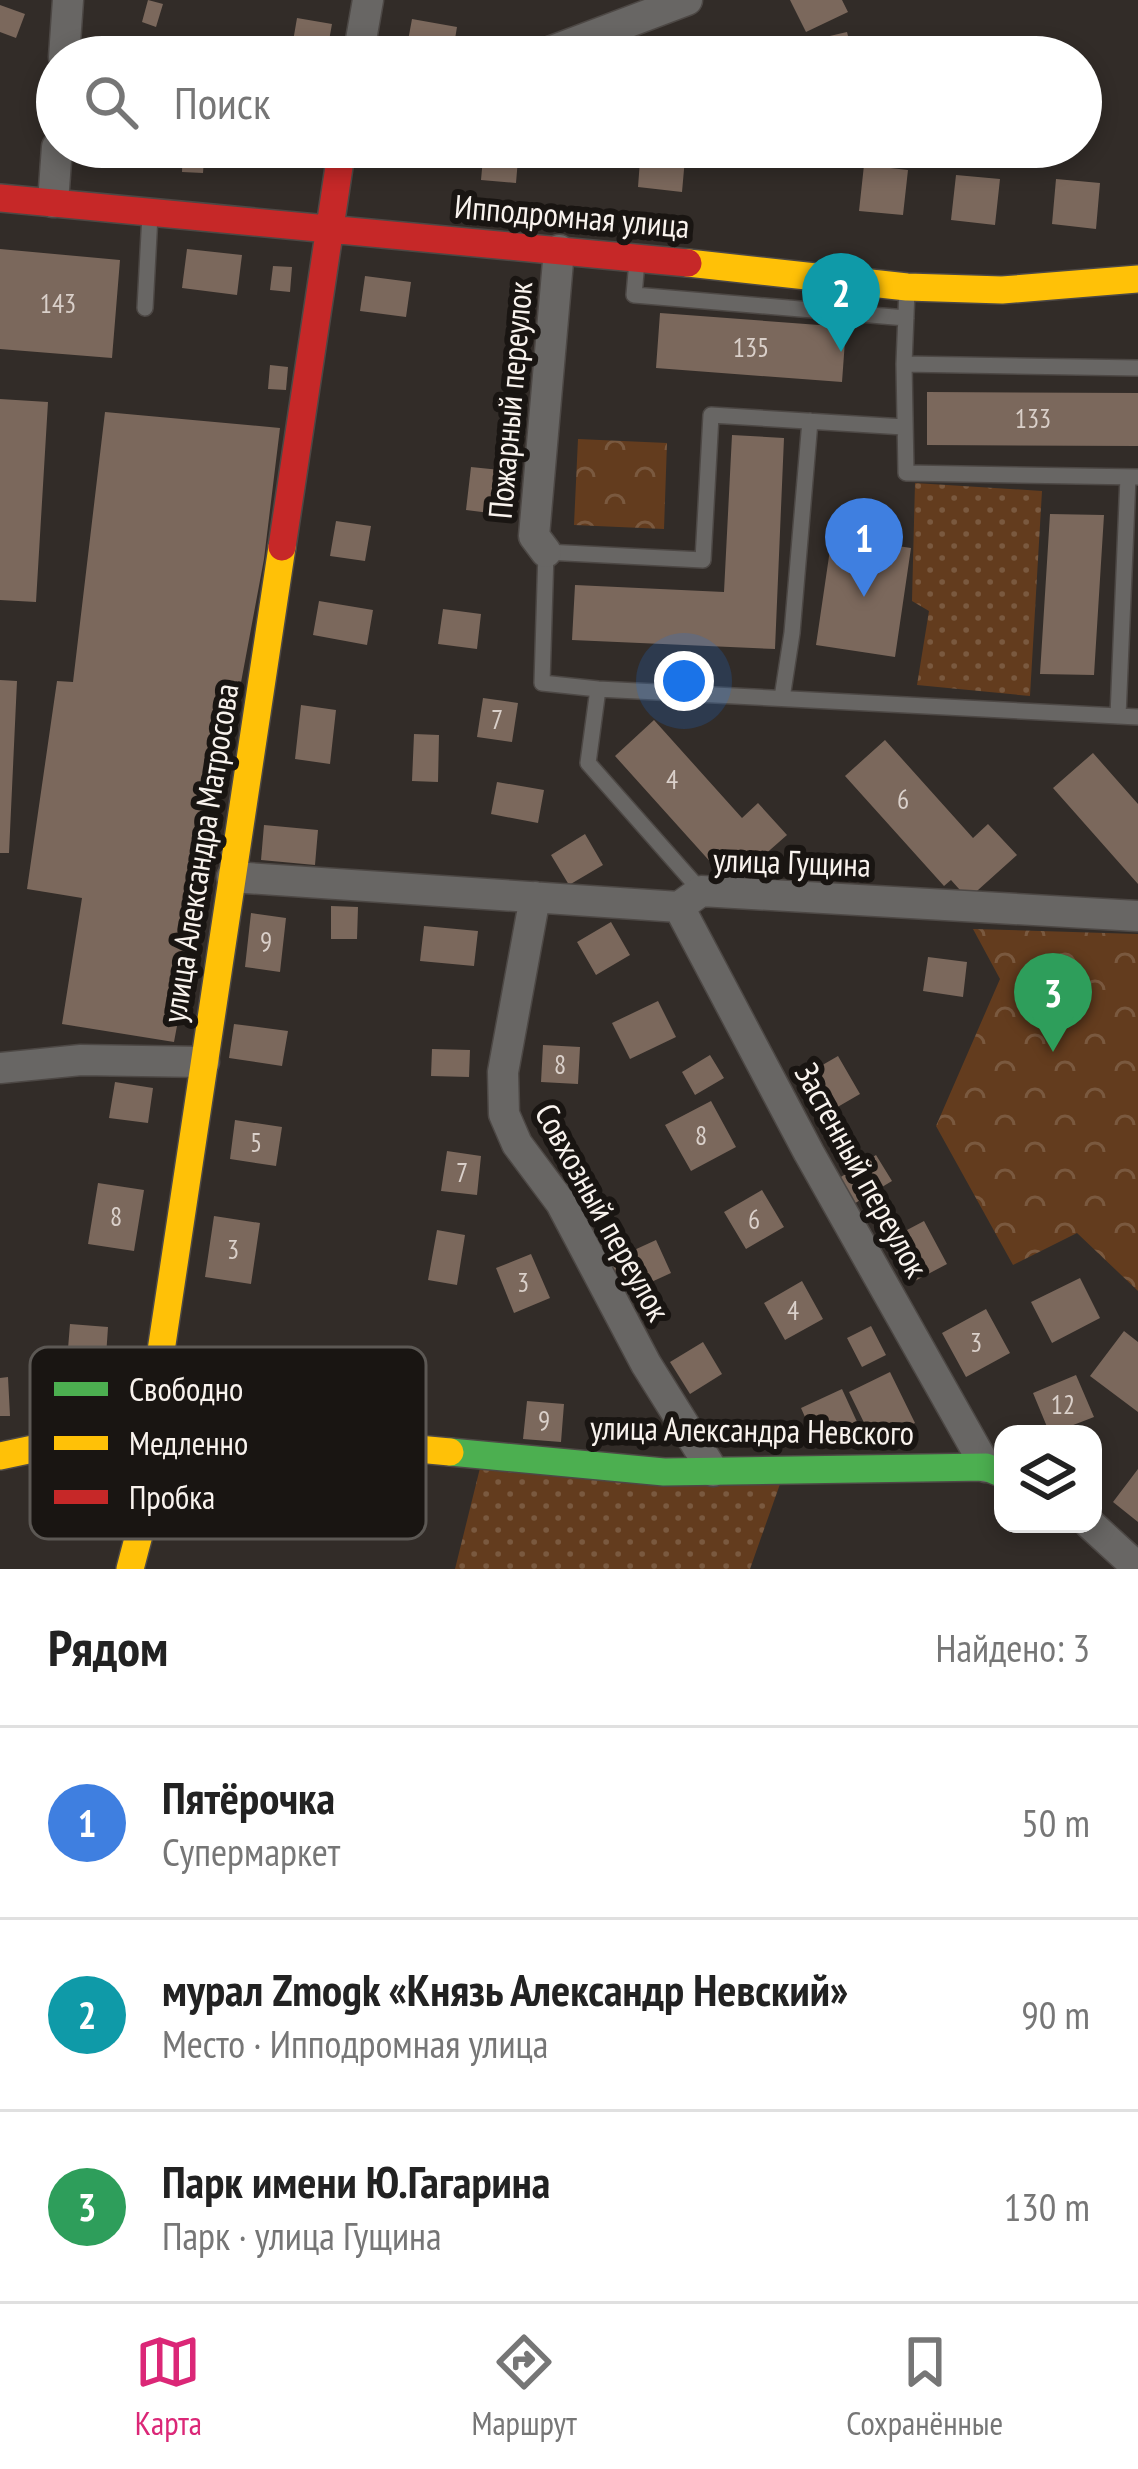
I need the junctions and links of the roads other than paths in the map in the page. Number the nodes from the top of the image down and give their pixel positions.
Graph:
1 (68, 0) edge
2 (368, 0) edge
3 (688, 0) edge
4 (65, 36) edge
5 (362, 36) edge
6 (592, 36) edge
7 (55, 168) edge
8 (338, 168) edge
9 (0, 198) edge
10 (53, 202) junction
11 (150, 210) junction
12 (330, 229) junction
13 (559, 250) junction
14 (637, 258) junction
15 (1138, 279) edge
16 (907, 287) junction
17 (145, 308) dead end
18 (906, 318) junction
19 (904, 364) junction
20 (1138, 368) edge
21 (810, 422) junction
22 (904, 427) junction
23 (1133, 477) edge
24 (546, 552) junction
25 (598, 689) junction
26 (782, 698) junction
27 (1118, 716) junction
28 (1138, 717) edge
29 (232, 877) junction
30 (535, 897) junction
31 (690, 899) junction
32 (1138, 916) edge
33 (205, 1062) junction
34 (0, 1068) edge
35 (162, 1347) edge
36 (30, 1450) edge
37 (426, 1451) edge
38 (0, 1456) edge
39 (994, 1470) edge
40 (713, 1471) junction
41 (1100, 1533) edge
42 (136, 1539) edge
43 (1138, 1568) edge
44 (130, 1569) edge

1 - 4 street
2 - 5 street
3 - 6 street
7 - 10 street
8 - 12 street, улица Александра Матросова
9 - 10 street, Ипподромная улица
10 - 11 street, Ипподромная улица
11 - 12 street, Ипподромная улица
11 - 17 lane
12 - 13 street, Ипподромная улица
12 - 29 street, улица Александра Матросова
13 - 14 street, Ипподромная улица
13 - 24 street, Пожарный переулок
14 - 16 street, Ипподромная улица
14 - 18 lane
15 - 16 street, Ипподромная улица
16 - 18 lane
18 - 19 lane
19 - 20 lane
19 - 22 lane
21 - 22 lane
21 - 24 lane
21 - 26 lane
22 - 23 lane
23 - 27 lane
24 - 25 lane
25 - 26 lane
25 - 31 lane
26 - 27 lane
27 - 28 lane
29 - 30 street, улица Гущина
29 - 33 street, улица Александра Матросова
30 - 31 street, улица Гущина
30 - 40 street, Совхозный переулок
31 - 32 street, улица Гущина
31 - 39 street, Застенный переулок
33 - 34 street
33 - 35 street, улица Александра Матросова
36 - 38 street, улица Александра Невского
37 - 40 street, улица Александра Невского
39 - 40 street, улица Александра Невского
41 - 43 street
42 - 44 street, улица Александра Матросова

